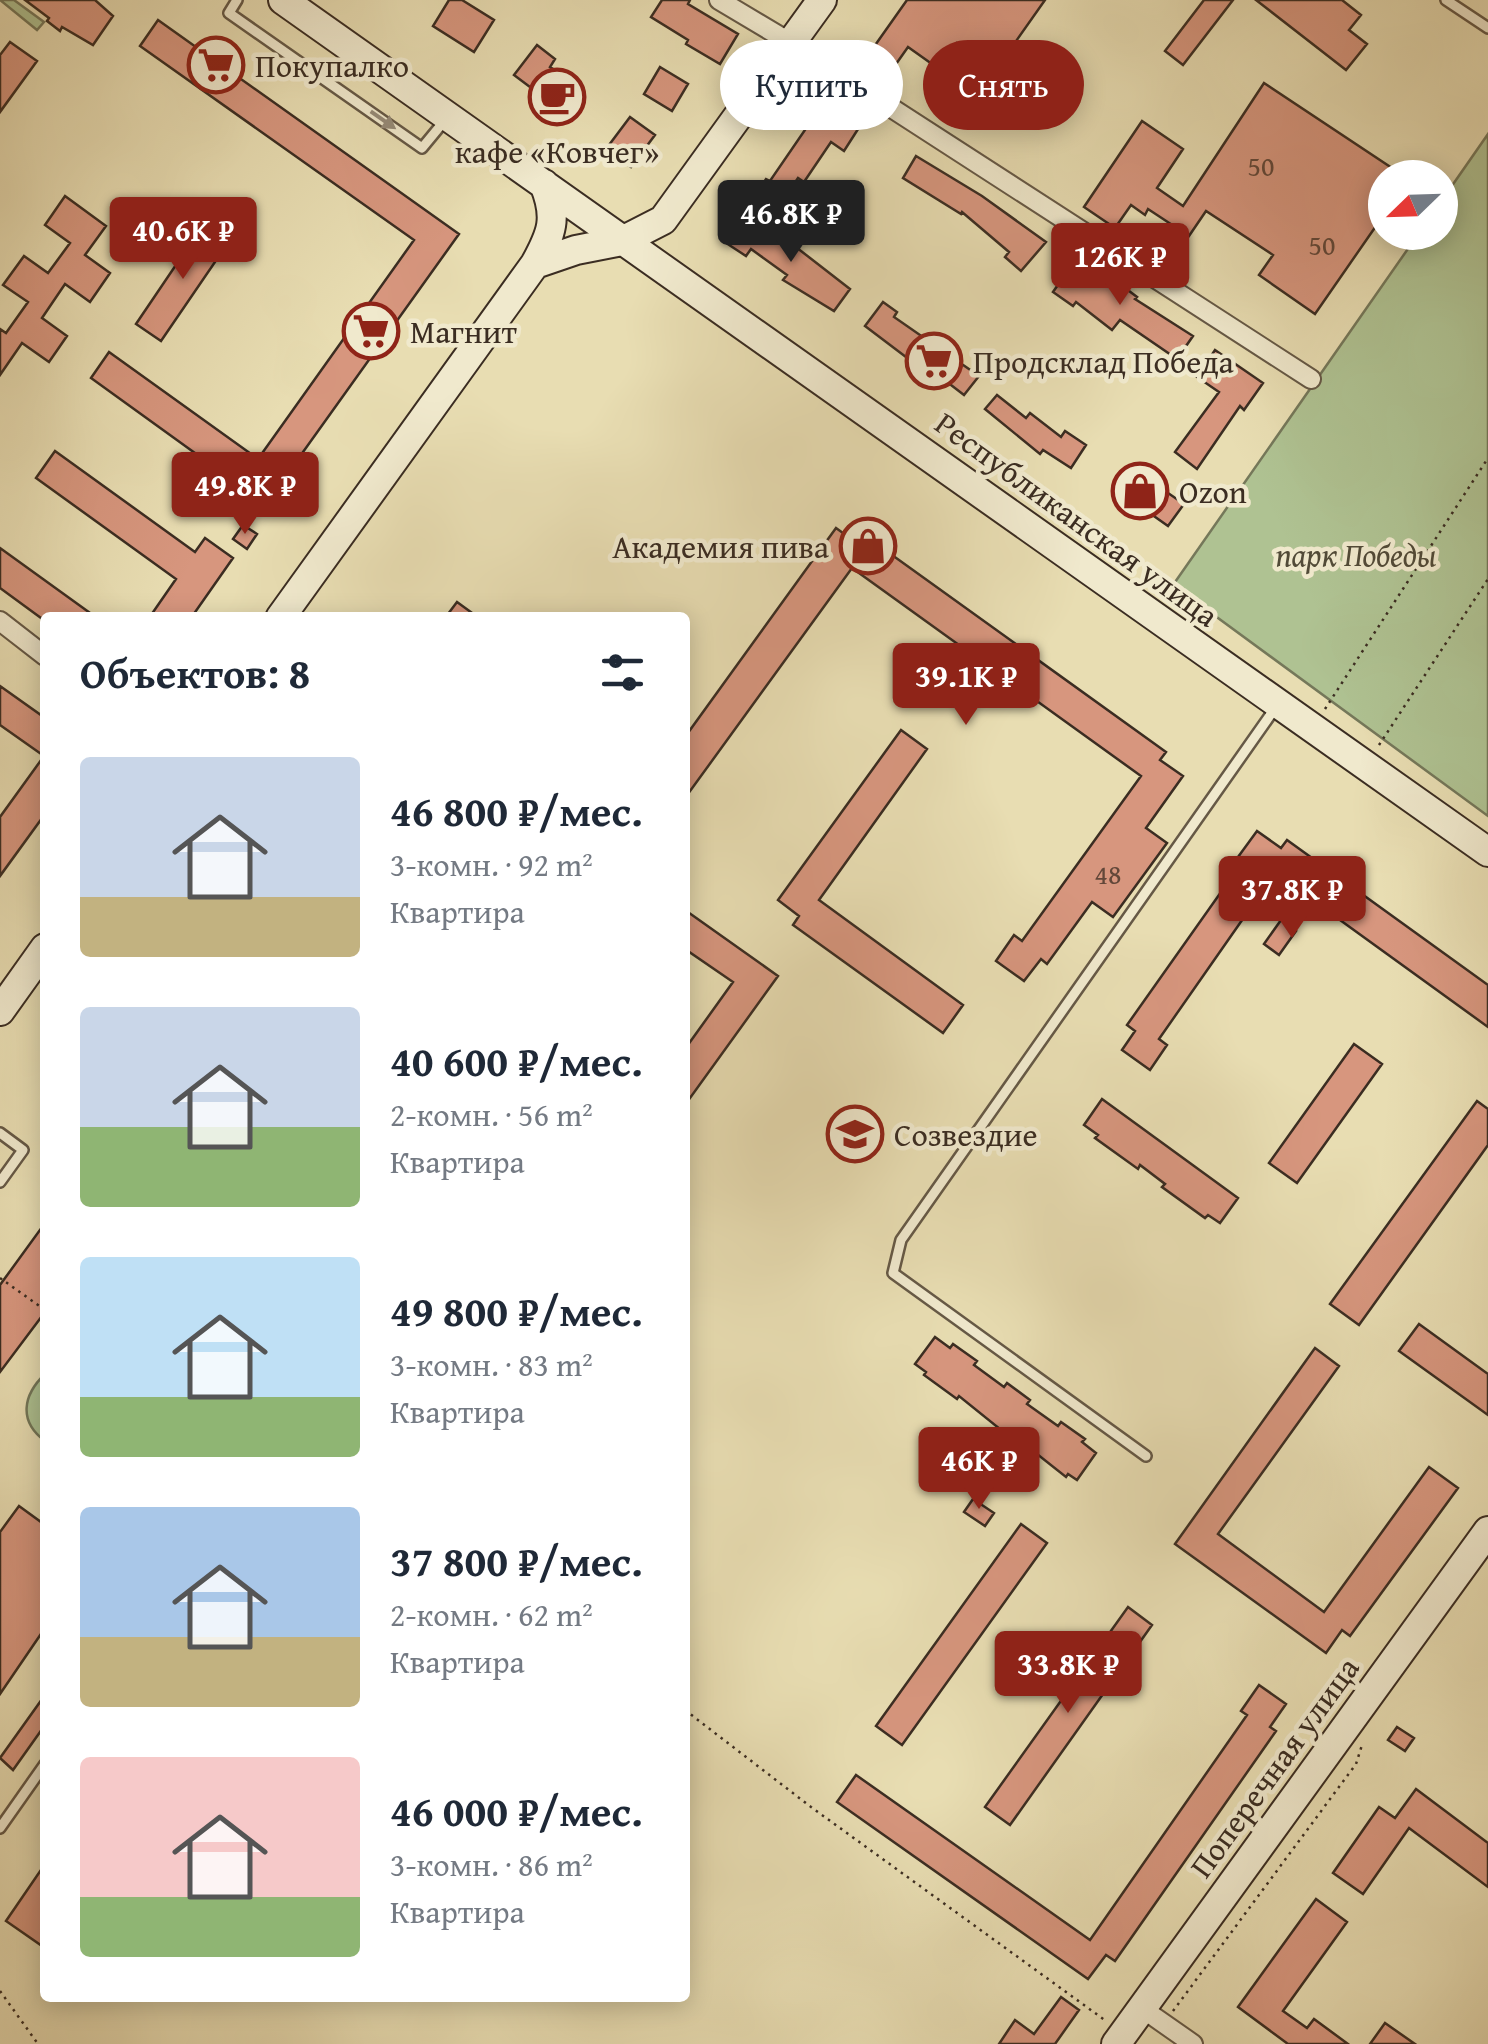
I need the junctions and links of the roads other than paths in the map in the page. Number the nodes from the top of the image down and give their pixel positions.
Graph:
1 (237, 0) edge
2 (283, 0) edge
3 (719, 0) edge
4 (822, 0) edge
5 (1446, 0) edge
6 (1488, 28) edge
7 (787, 40) edge
8 (794, 40) edge
9 (903, 115) edge
10 (448, 117) junction
11 (729, 130) edge
12 (544, 184) junction
13 (663, 220) junction
14 (622, 241) junction
15 (535, 264) junction
16 (672, 276) junction
17 (1311, 378) dead end
18 (284, 612) edge
19 (0, 621) edge
20 (40, 652) edge
21 (1278, 705) junction
22 (1488, 852) edge
23 (40, 955) edge
24 (0, 1012) edge
25 (0, 1133) edge
26 (0, 1182) edge
27 (1146, 1456) dead end
28 (1488, 1531) edge
29 (40, 1771) edge
30 (0, 1828) edge
31 (1154, 2016) junction
32 (1120, 2039) edge
33 (1192, 2044) edge

1 -> 10 lane
2 - 10 street, Республиканская улица
3 - 7 street
4 - 8 street
5 - 6 lane
9 - 17 street
10 - 12 street, Республиканская улица
11 - 13 street
12 - 14 street, Республиканская улица
12 - 15 street
13 - 14 street
13 - 16 street
14 - 15 street
14 - 16 street, Республиканская улица
15 - 18 street
16 - 21 street, Республиканская улица
19 - 20 street
21 - 22 street, Республиканская улица
21 - 27 lane
23 - 24 street
25 - 26 lane
28 - 31 street, Поперечная улица
29 - 30 lane
31 - 32 street, Поперечная улица
31 - 33 street

